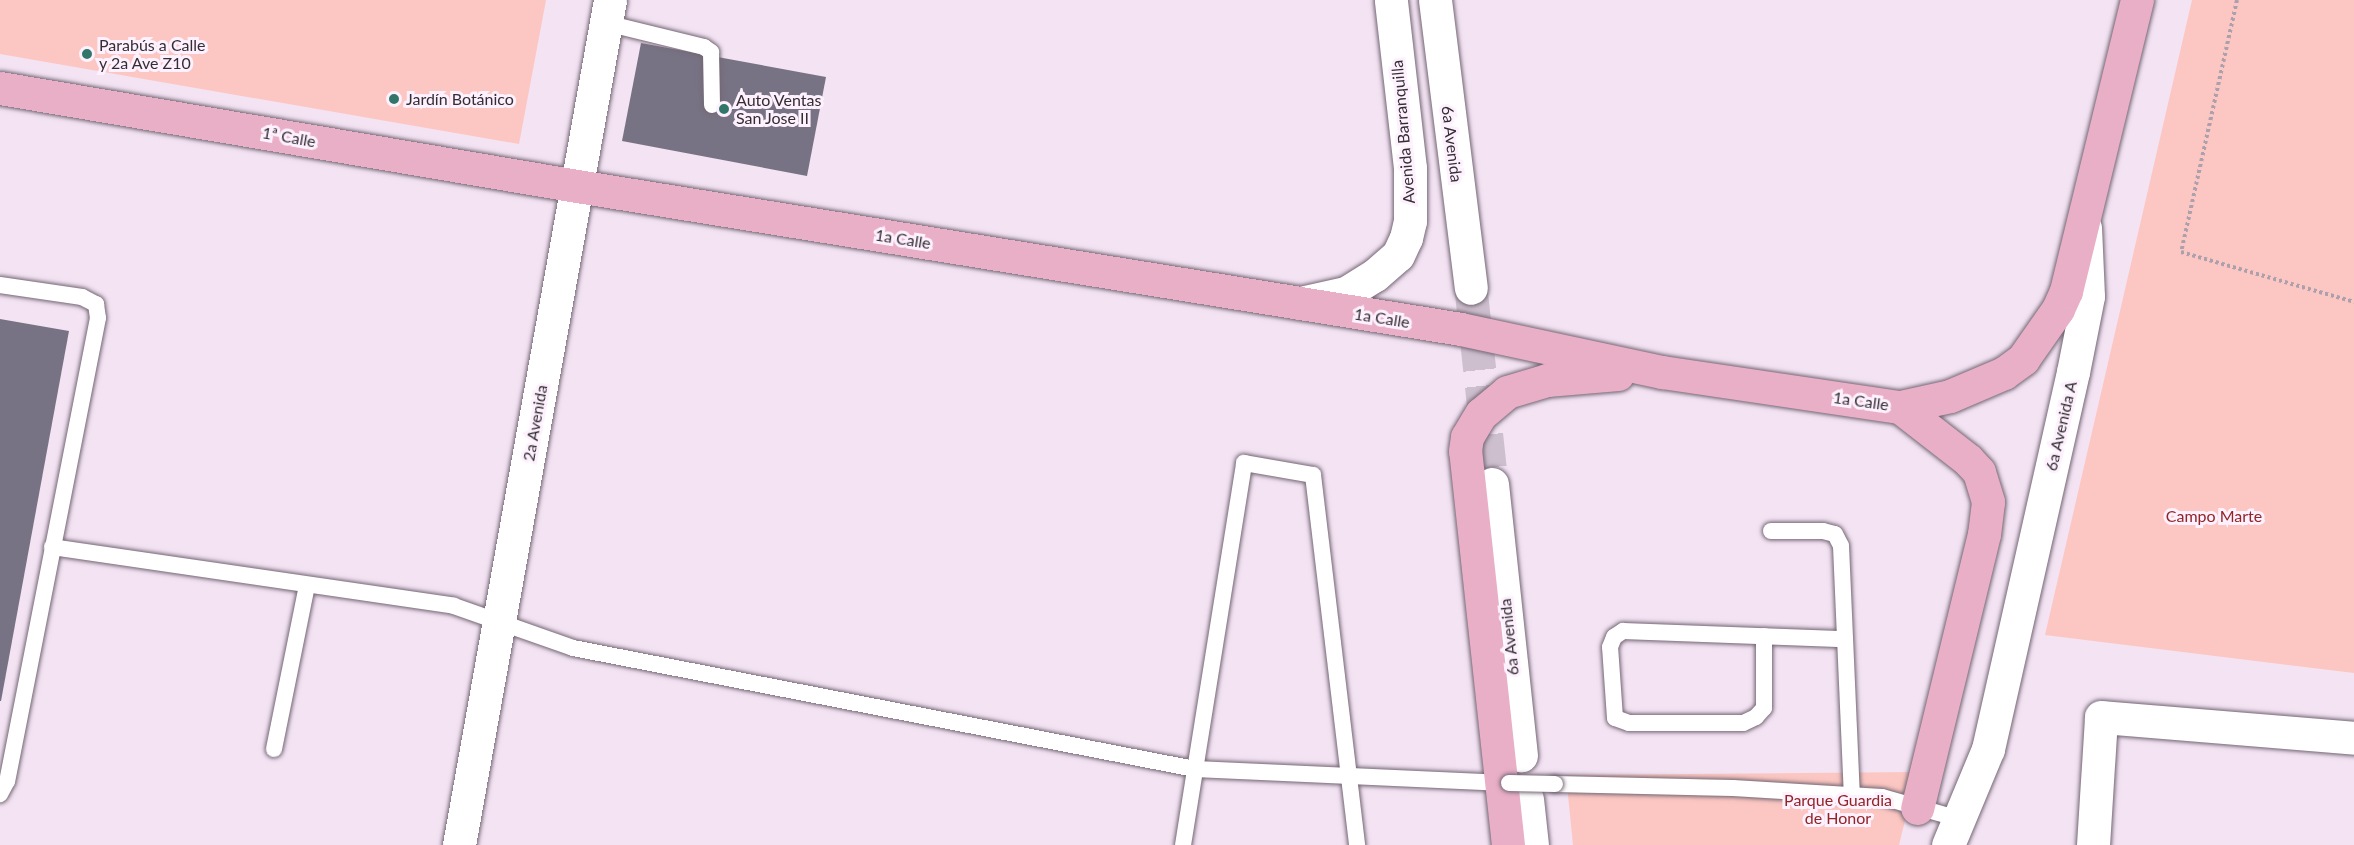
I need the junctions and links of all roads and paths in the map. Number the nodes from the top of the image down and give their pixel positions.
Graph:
1 (1391, 0) edge
2 (1435, 0) edge
3 (2137, 0) edge
4 (2237, 0) edge
5 (608, 11) edge
6 (0, 88) edge
7 (712, 105) dead end
8 (577, 186) junction
9 (2084, 218) junction
10 (0, 285) edge
11 (1471, 288) tunnel mouth
12 (2354, 302) edge
13 (1298, 304) junction
14 (1662, 372) junction
15 (1900, 407) junction
16 (1492, 484) tunnel mouth
17 (1771, 531) dead end
18 (52, 547) junction
19 (307, 585) junction
20 (500, 621) junction
21 (1764, 636) junction
22 (1845, 639) junction
23 (2354, 738) edge
24 (274, 749) dead end
25 (1195, 769) junction
26 (1349, 776) junction
27 (1514, 780) junction
28 (0, 794) edge
29 (1852, 796) junction
30 (1917, 808) junction
31 (1953, 832) edge
32 (459, 845) edge
33 (1183, 845) edge
34 (1357, 845) edge
35 (1508, 845) edge
36 (1532, 845) edge
37 (2093, 845) edge

1 - 13 street, Avenida Barranquilla
2 - 11 street, 6a Avenida
3 - 9 main road, 6a Avenida A
4 - 12 path
5 - 7 lane
5 - 8 street, 2a Avenida
6 - 8 main road, 1ª Calle
8 - 13 main road, 1a Calle
8 - 20 street, 2a Avenida
9 - 15 main road, 1a Calle
9 - 31 street, 6a Avenida A
10 - 18 lane
13 - 14 main road, 1a Calle
14 - 15 main road, 1a Calle
14 - 27 main road
15 - 30 main road
16 - 27 street, 6a Avenida
17 - 22 lane
18 - 19 lane
18 - 28 lane
19 - 20 lane
19 - 24 lane
20 - 25 lane
20 - 32 street, 2a Avenida
21 - 21 lane
21 - 22 lane
22 - 29 lane
23 - 37 street
25 - 26 lane
25 - 26 lane
25 - 33 lane
26 - 27 lane
26 - 34 lane
27 - 29 lane, bridge
27 - 35 main road
27 - 36 street, 6a Avenida
29 - 30 lane
30 - 31 lane

